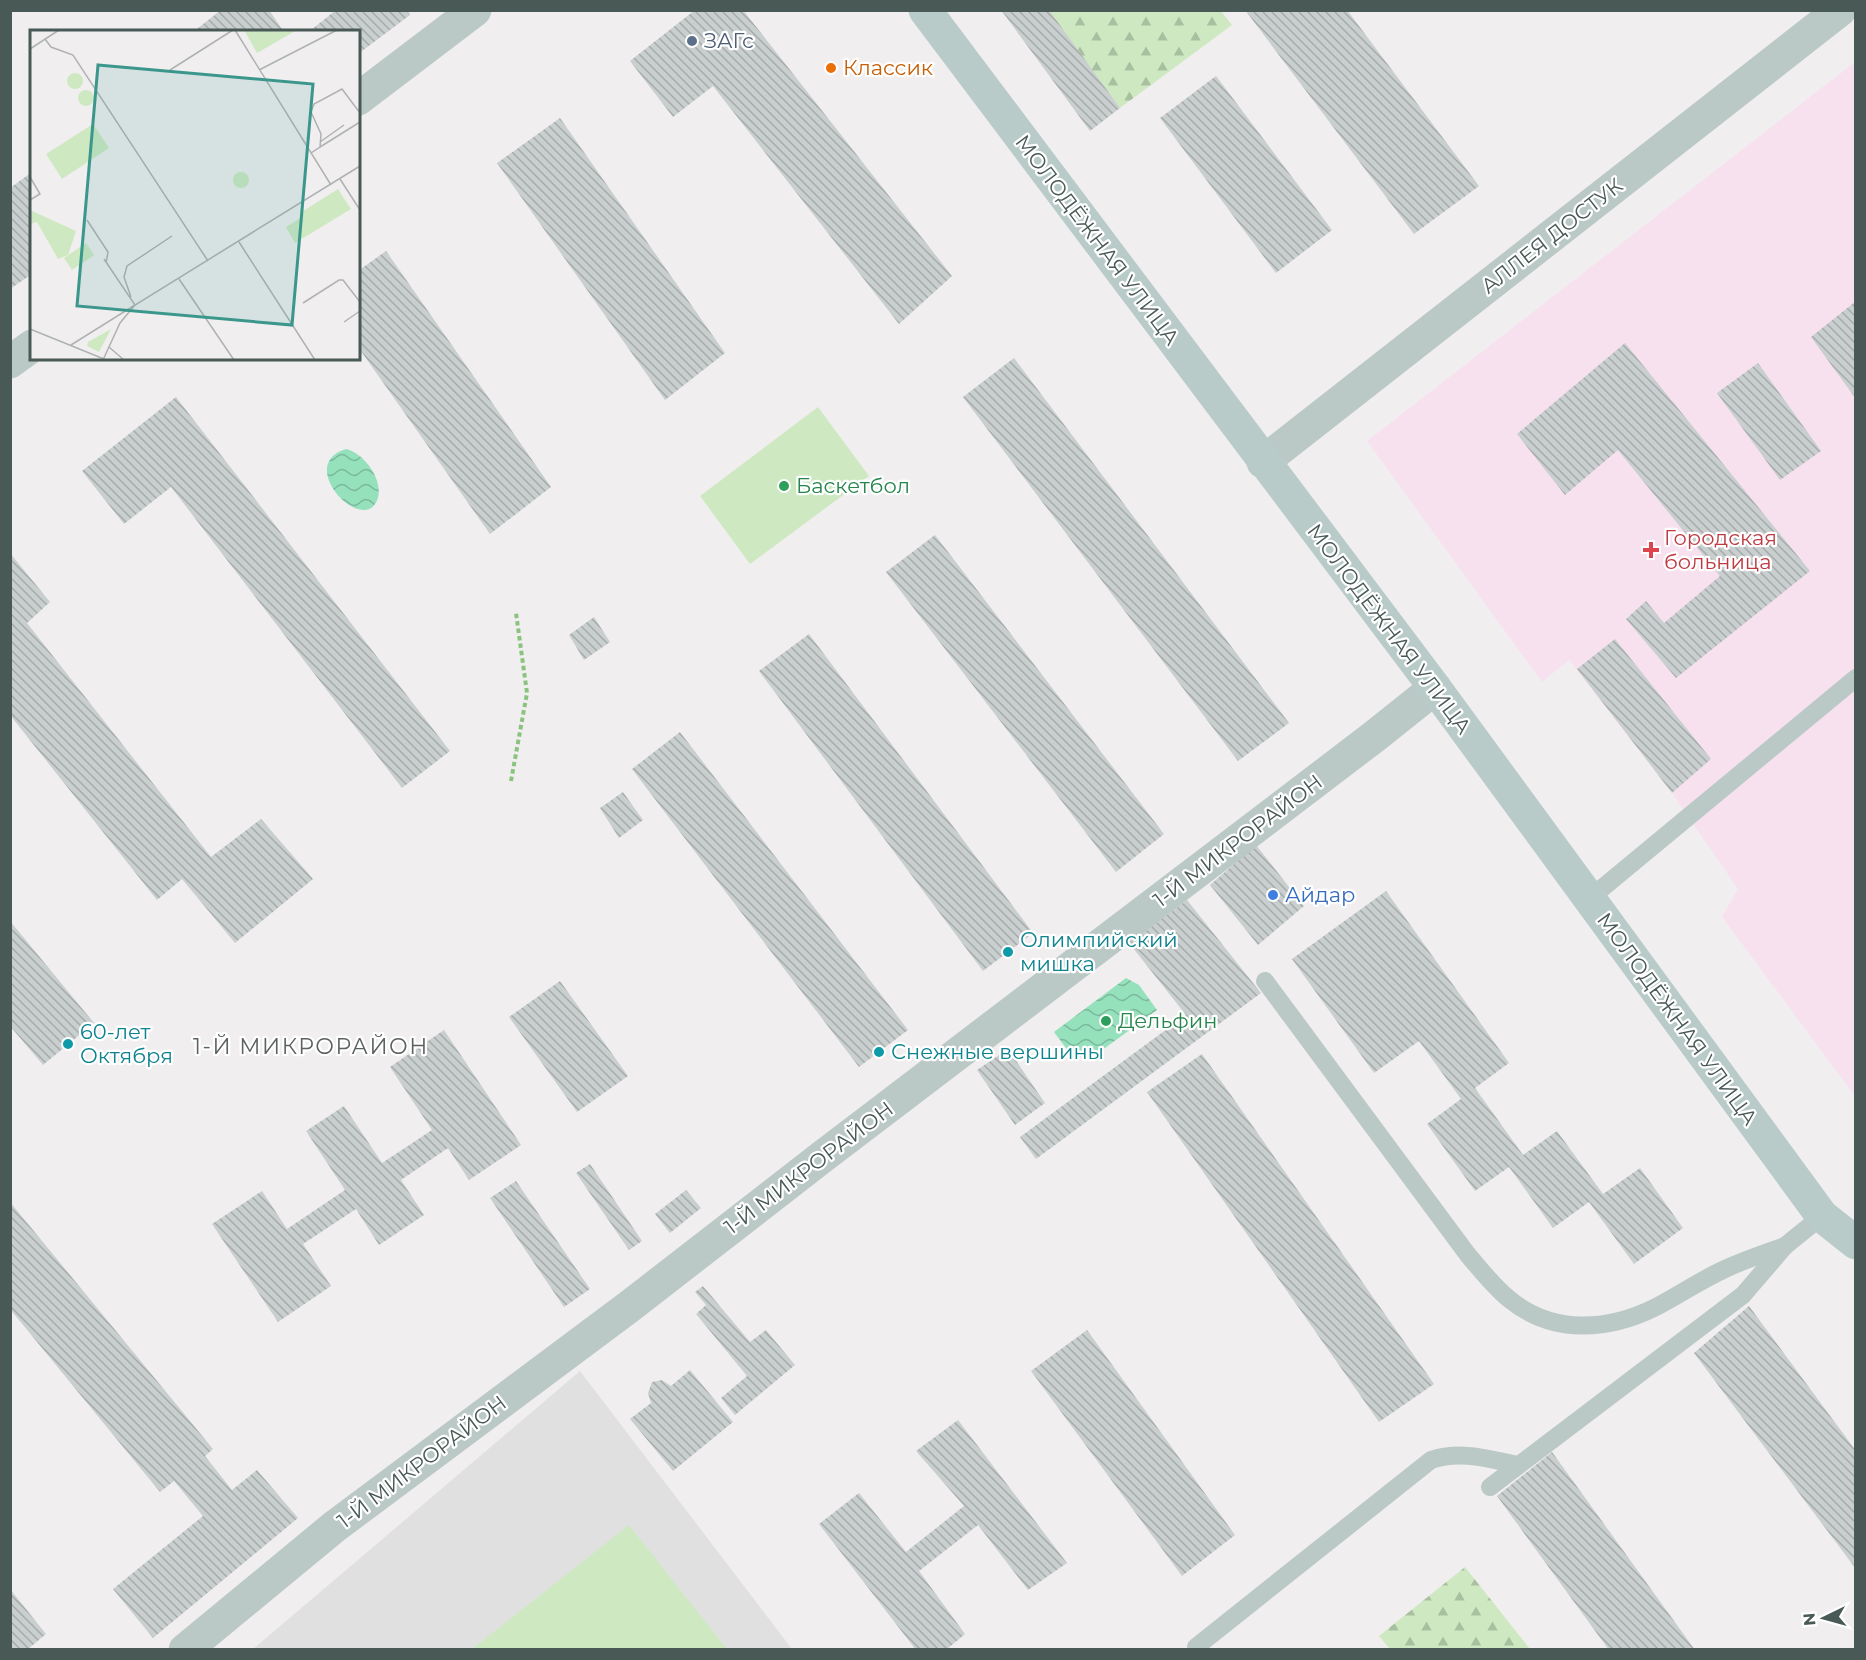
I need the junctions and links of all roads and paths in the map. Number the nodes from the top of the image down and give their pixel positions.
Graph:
1 (475, 10) edge
2 (925, 10) edge
3 (1840, 10) edge
4 (360, 97) edge
5 (30, 347) edge
6 (10, 362) edge
7 (1263, 462) junction
8 (516, 614) dead end
9 (1856, 678) edge
10 (1435, 688) junction
11 (511, 781) dead end
12 (1589, 899) junction
13 (1265, 981) dead end
14 (1822, 1216) junction
15 (1856, 1243) edge
16 (1785, 1246) junction
17 (1856, 1257) edge
18 (1518, 1465) junction
19 (1490, 1487) dead end
20 (1196, 1647) dead end
21 (185, 1650) edge

1 - 4 street
2 - 7 main road, МОЛОДЁЖНАЯ УЛИЦА
3 - 7 street, АЛЛЕЯ ДОСТУК
5 - 6 street
7 - 10 main road, МОЛОДЁЖНАЯ УЛИЦА
8 - 11 path
9 - 12 lane
10 - 12 main road, МОЛОДЁЖНАЯ УЛИЦА
10 - 21 street, 1-Й МИКРОРАЙОН
12 - 14 main road, МОЛОДЁЖНАЯ УЛИЦА
13 - 16 lane
14 - 15 main road, МОЛОДЁЖНАЯ УЛИЦА
14 - 16 lane
14 - 17 street
16 - 18 lane
18 - 19 lane
18 - 20 lane

